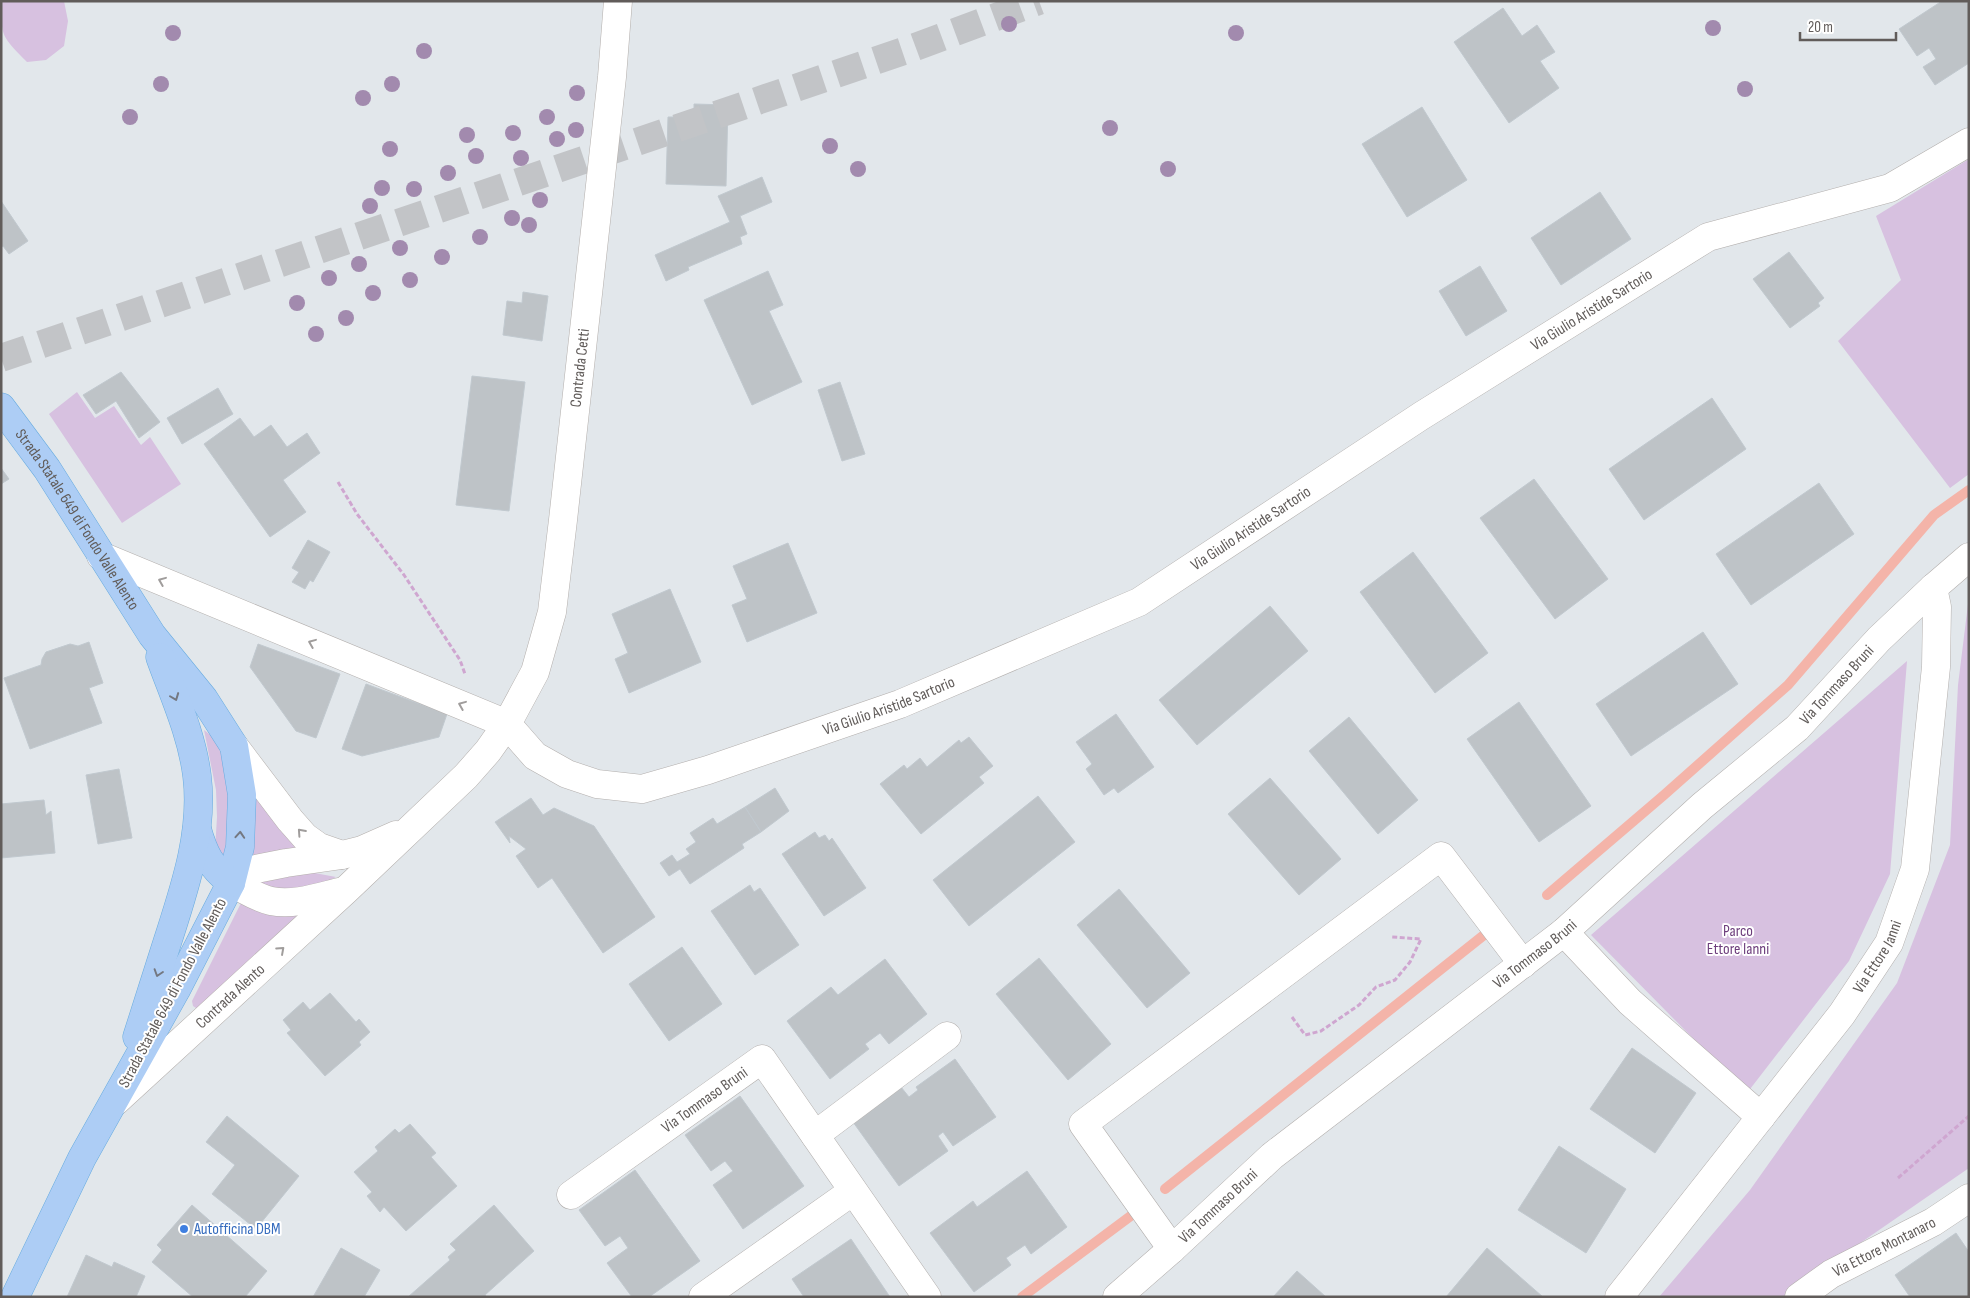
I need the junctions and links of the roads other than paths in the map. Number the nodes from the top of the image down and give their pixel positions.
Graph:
1 (618, 1) edge
2 (1969, 142) edge
3 (1, 406) edge
4 (102, 556) junction
5 (1969, 557) edge
6 (1933, 588) junction
7 (152, 635) junction
8 (507, 724) junction
9 (234, 746) junction
10 (197, 827) junction
11 (413, 828) junction
12 (342, 855) junction
13 (231, 883) junction
14 (346, 890) junction
15 (173, 926) junction
16 (1564, 932) junction
17 (1523, 964) junction
18 (947, 1036) dead end
19 (115, 1102) junction
20 (1761, 1117) junction
21 (815, 1135) junction
22 (853, 1191) junction
23 (571, 1195) dead end
24 (1969, 1198) edge
25 (1172, 1249) junction
26 (15, 1297) edge
27 (703, 1297) edge
28 (927, 1297) edge
29 (1117, 1297) edge
30 (1619, 1297) edge
31 (1798, 1297) edge

1 - 8 street, Contrada Cetti
2 - 8 street, Via Giulio Aristide Sartorio
3 - 4 main road, Strada Statale 649 di Fondo Valle Alento
4 - 7 main road, Strada Statale 649 di Fondo Valle Alento
8 -> 4 street
5 - 6 street
6 - 16 street, Via Tommaso Bruni
6 - 20 street, Via Ettore Ianni
7 - 9 main road, Strada Statale 649 di Fondo Valle Alento
7 -> 10 main road, Strada Statale 649 di Fondo Valle Alento
8 - 11 street, Contrada Alento
12 -> 9 street
13 -> 9 main road, Strada Statale 649 di Fondo Valle Alento
10 - 13 main road, Strada Statale 649 di Fondo Valle Alento
10 - 15 main road, Strada Statale 649 di Fondo Valle Alento
11 - 12 street, Contrada Alento
11 - 14 street, Contrada Alento
12 - 13 street, Contrada Alento
13 - 14 street, Contrada Alento
13 - 15 main road, Strada Statale 649 di Fondo Valle Alento
13 - 19 main road, Strada Statale 649 di Fondo Valle Alento
19 -> 14 street, Contrada Alento
15 -> 19 main road, Strada Statale 649 di Fondo Valle Alento
16 - 17 street, Via Tommaso Bruni
16 - 20 street
17 - 25 street, Via Tommaso Bruni
17 - 25 street
18 - 21 street
19 - 26 main road, Strada Statale 649 di Fondo Valle Alento
20 - 30 street, Via Ettore Ianni
21 - 22 street, Via Tommaso Bruni
21 - 23 street, Via Tommaso Bruni
22 - 27 street
22 - 28 street, Via Tommaso Bruni
24 - 31 street, Via Ettore Montanaro
25 - 29 street, Via Tommaso Bruni

